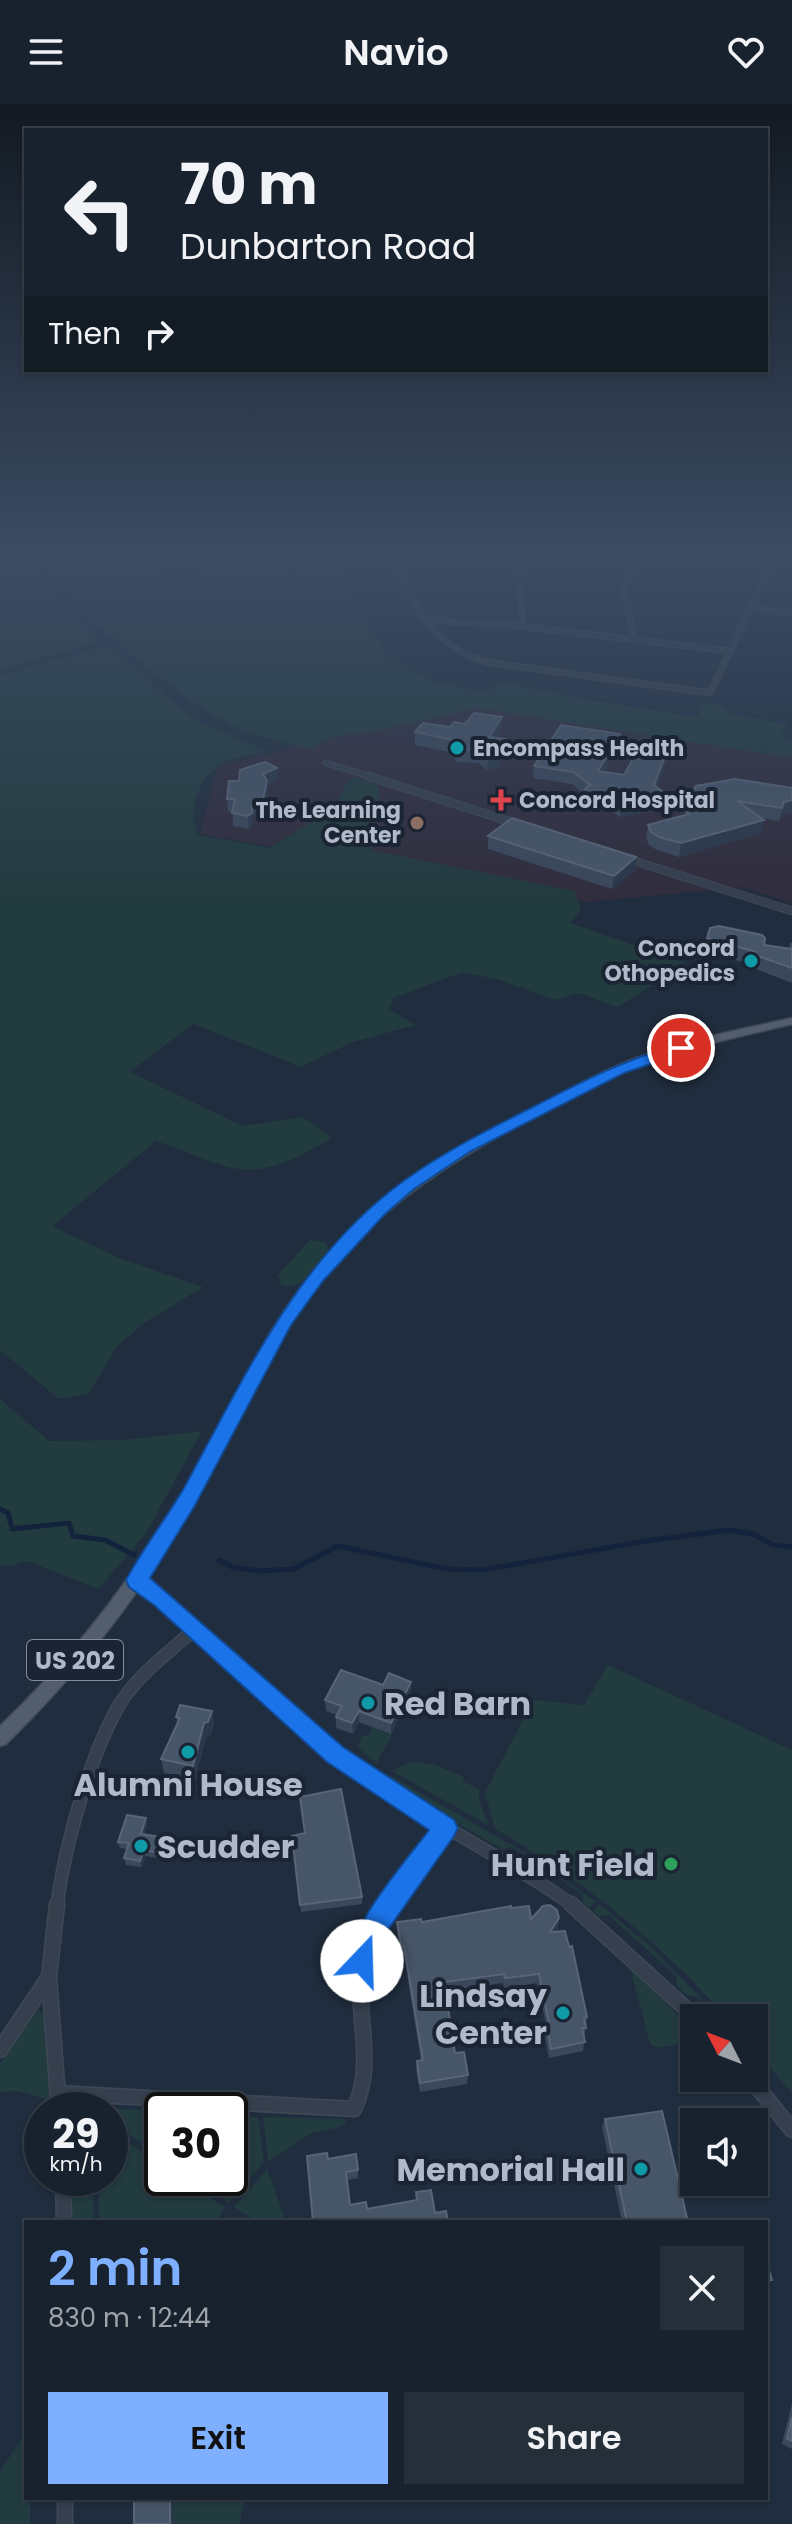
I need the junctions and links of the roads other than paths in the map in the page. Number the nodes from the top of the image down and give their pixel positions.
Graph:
1 (563, 672) edge
2 (720, 672) edge
3 (326, 763) dead end
4 (522, 826) edge
5 (622, 857) edge
6 (792, 911) edge
7 (792, 1021) edge
8 (137, 1580) junction
9 (195, 1629) junction
10 (2, 1735) edge
11 (445, 1828) junction
12 (49, 1977) junction
13 (681, 2004) edge
14 (0, 2050) edge
15 (57, 2092) edge
16 (761, 2092) edge
17 (128, 2097) edge
18 (792, 2130) edge
19 (63, 2196) edge
20 (64, 2220) edge
21 (65, 2500) edge
22 (65, 2524) edge

1 - 2 street
3 - 4 street
5 - 6 street
7 - 8 main road, US 202
8 - 9 street
8 - 10 main road, US 202
9 - 11 street
9 - 12 street
11 - 13 street
11 - 17 street
12 - 14 street
12 - 15 street
16 - 18 street
19 - 20 street
21 - 22 street

